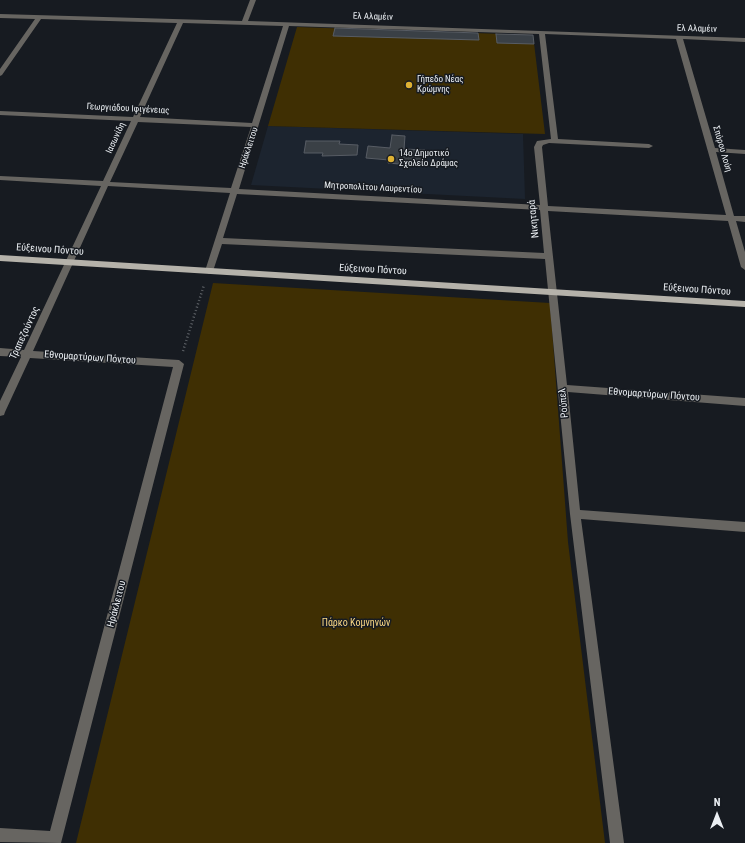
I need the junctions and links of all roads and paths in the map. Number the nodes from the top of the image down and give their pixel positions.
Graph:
1 (253, 0) edge
2 (0, 16) edge
3 (40, 17) junction
4 (181, 21) junction
5 (244, 22) junction
6 (287, 24) junction
7 (542, 32) junction
8 (679, 37) junction
9 (745, 40) edge
10 (0, 74) edge
11 (0, 113) edge
12 (136, 119) junction
13 (256, 125) junction
14 (555, 140) junction
15 (649, 146) dead end
16 (712, 150) junction
17 (745, 152) edge
18 (0, 178) edge
19 (106, 184) junction
20 (235, 191) junction
21 (543, 207) junction
22 (731, 219) junction
23 (745, 219) edge
24 (219, 241) junction
25 (549, 256) junction
26 (0, 258) edge
27 (70, 263) junction
28 (745, 267) edge
29 (209, 271) junction
30 (553, 292) junction
31 (745, 304) edge
32 (0, 352) edge
33 (27, 354) junction
34 (179, 364) junction
35 (562, 388) junction
36 (745, 402) edge
37 (0, 412) edge
38 (574, 514) junction
39 (745, 527) edge
40 (0, 835) edge
41 (55, 840) edge
42 (617, 843) edge

1 - 5 street
2 - 3 street, Ελ Αλαμέιν
3 - 4 street, Ελ Αλαμέιν
3 - 10 street
4 - 5 street, Ελ Αλαμέιν
4 - 12 street, Ιασωνίδη
5 - 6 street, Ελ Αλαμέιν
6 - 7 street, Ελ Αλαμέιν
6 - 13 street, Ηράκλειτου
7 - 8 street, Ελ Αλαμέιν
7 - 14 street
8 - 9 street, Ελ Αλαμέιν
8 - 16 street, Σπύρου Λούη
11 - 12 street, Γεωργιάδου Ιφιγένειας
12 - 13 street, Γεωργιάδου Ιφιγένειας
12 - 19 street, Ιασωνίδη
13 - 20 street, Ηράκλειτου
14 - 15 street
14 - 21 street, Νικηταρά
16 - 17 street
16 - 22 street, Σπύρου Λούη
18 - 19 street, Μητροπολίτου Λαυρεντίου
19 - 20 street, Μητροπολίτου Λαυρεντίου
19 - 27 street, Ιασωνίδη
20 - 21 street, Μητροπολίτου Λαυρεντίου
20 - 24 street, Ηράκλειτου
21 - 22 street, Μητροπολίτου Λαυρεντίου
21 - 25 street, Νικηταρά
22 - 23 street, Μητροπολίτου Λαυρεντίου
22 - 28 street, Σπύρου Λούη
24 - 25 street
24 - 29 street, Ηράκλειτου
25 - 30 street, Νικηταρά
26 - 27 main road, Εύξεινου Πόντου
27 - 29 main road, Εύξεινου Πόντου
27 - 33 street, Τραπεζούντος
29 - 30 main road, Εύξεινου Πόντου
29 - 34 path
30 - 31 main road, Εύξεινου Πόντου
30 - 35 street, Ρούπελ
32 - 33 street, Εθνομαρτύρων Πόντου
33 - 34 street, Εθνομαρτύρων Πόντου
33 - 37 street, Τραπεζούντος
34 - 41 street, Ηράκλειτου
35 - 36 street, Εθνομαρτύρων Πόντου
35 - 38 street, Ρούπελ
38 - 39 street
38 - 42 street, Ρούπελ
40 - 41 street

